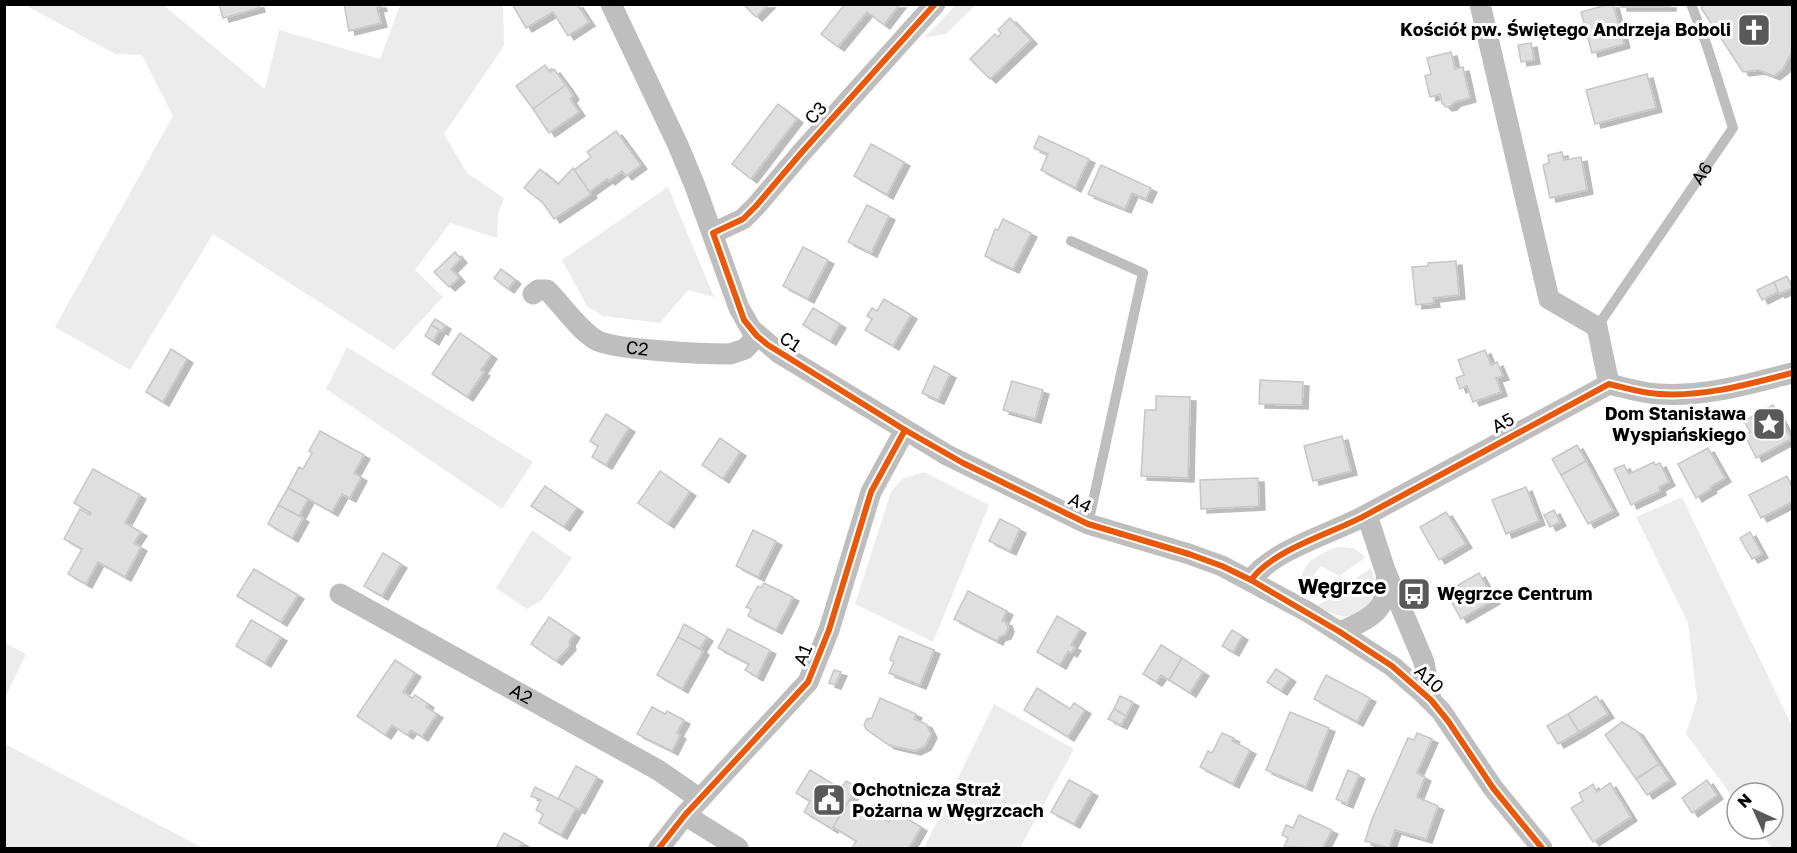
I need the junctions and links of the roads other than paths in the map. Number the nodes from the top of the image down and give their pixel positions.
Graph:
1 (611, 4) edge
2 (935, 4) edge
3 (1480, 4) edge
4 (1691, 4) edge
5 (713, 233) junction
6 (1071, 241) dead end
7 (534, 294) dead end
8 (1597, 327) junction
9 (757, 336) junction
10 (1792, 373) edge
11 (1609, 384) junction
12 (905, 430) junction
13 (1367, 515) junction
14 (1088, 524) junction
15 (1385, 570) junction
16 (1251, 580) junction
17 (340, 594) dead end
18 (1340, 632) junction
19 (1431, 700) junction
20 (700, 799) junction
21 (685, 815) junction
22 (659, 849) edge
23 (738, 849) edge
24 (1542, 849) edge

1 - 5 street, C1
2 - 5 street, C3
3 - 8 street
4 - 8 lane, A6
5 - 9 street, C1
6 - 14 lane
7 - 9 street, C2
8 - 11 street
9 - 12 street, C1
10 - 11 street
11 - 13 street, A5
12 - 14 street, A4
12 - 20 street, A1
13 - 15 street, A10
13 - 16 street, A5
14 - 16 street, A4
15 - 18 street, A10
15 - 19 street, A10
16 - 18 street, A10
17 - 20 street, A2
18 - 19 street, A10
19 - 24 street, A10
20 - 21 street, A1
21 - 22 street, A1
21 - 23 street

